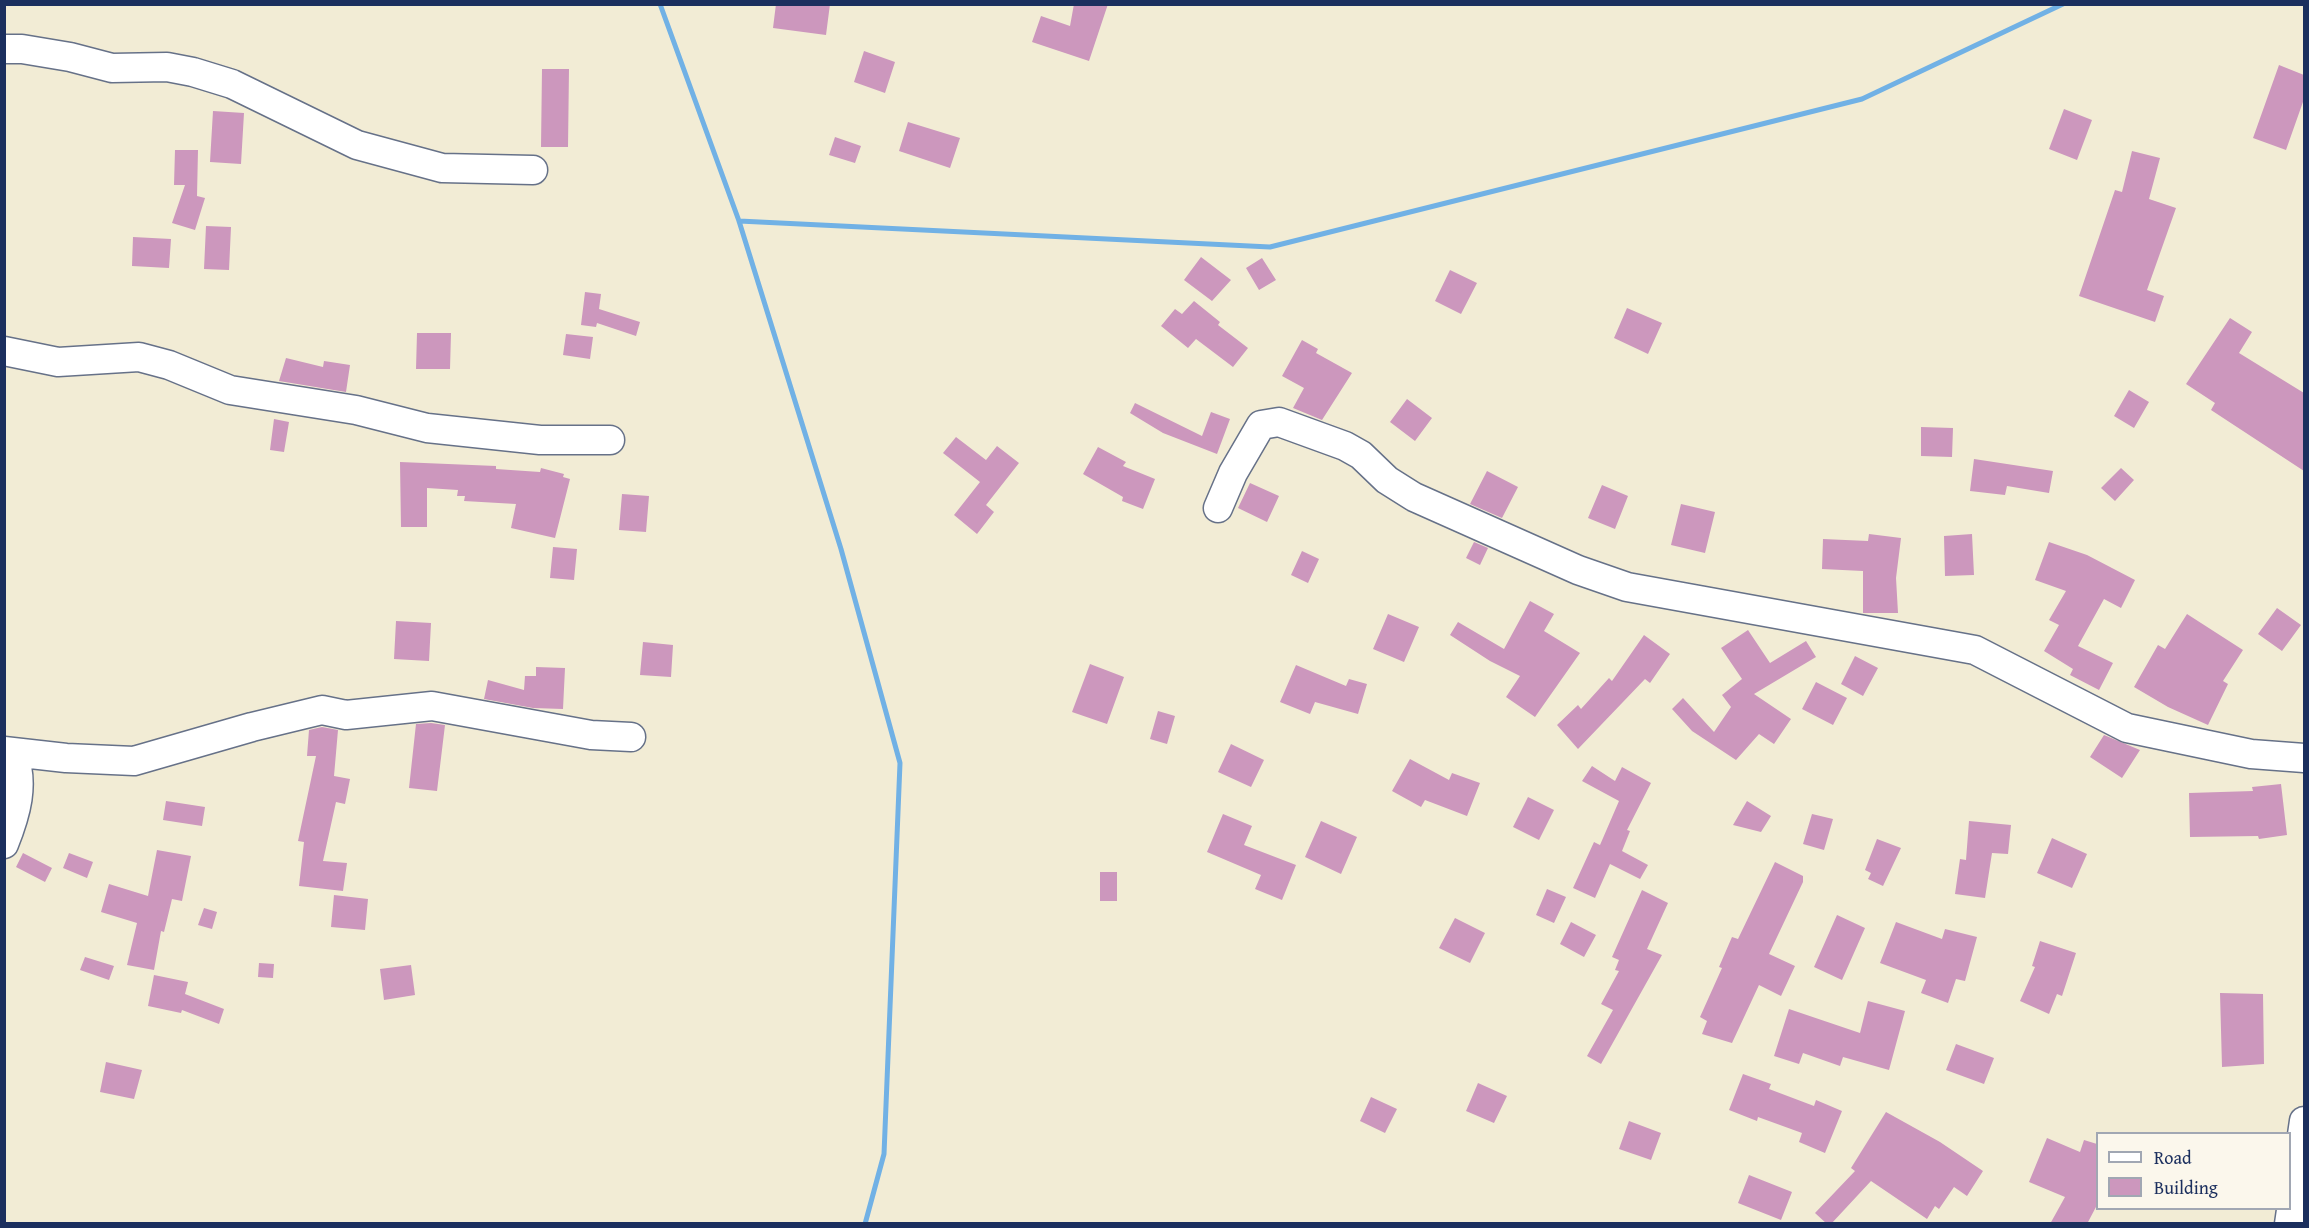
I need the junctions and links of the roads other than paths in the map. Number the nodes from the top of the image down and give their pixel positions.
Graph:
1 (4, 49) edge
2 (533, 170) dead end
3 (4, 351) edge
4 (610, 440) dead end
5 (1218, 508) dead end
6 (631, 737) dead end
7 (9, 752) edge
8 (2304, 758) edge
9 (4, 844) edge
10 (2304, 1121) edge
11 (2295, 1214) edge

1 - 2 street
3 - 4 street
5 - 8 street
6 - 7 street
7 - 9 street
10 - 11 street

